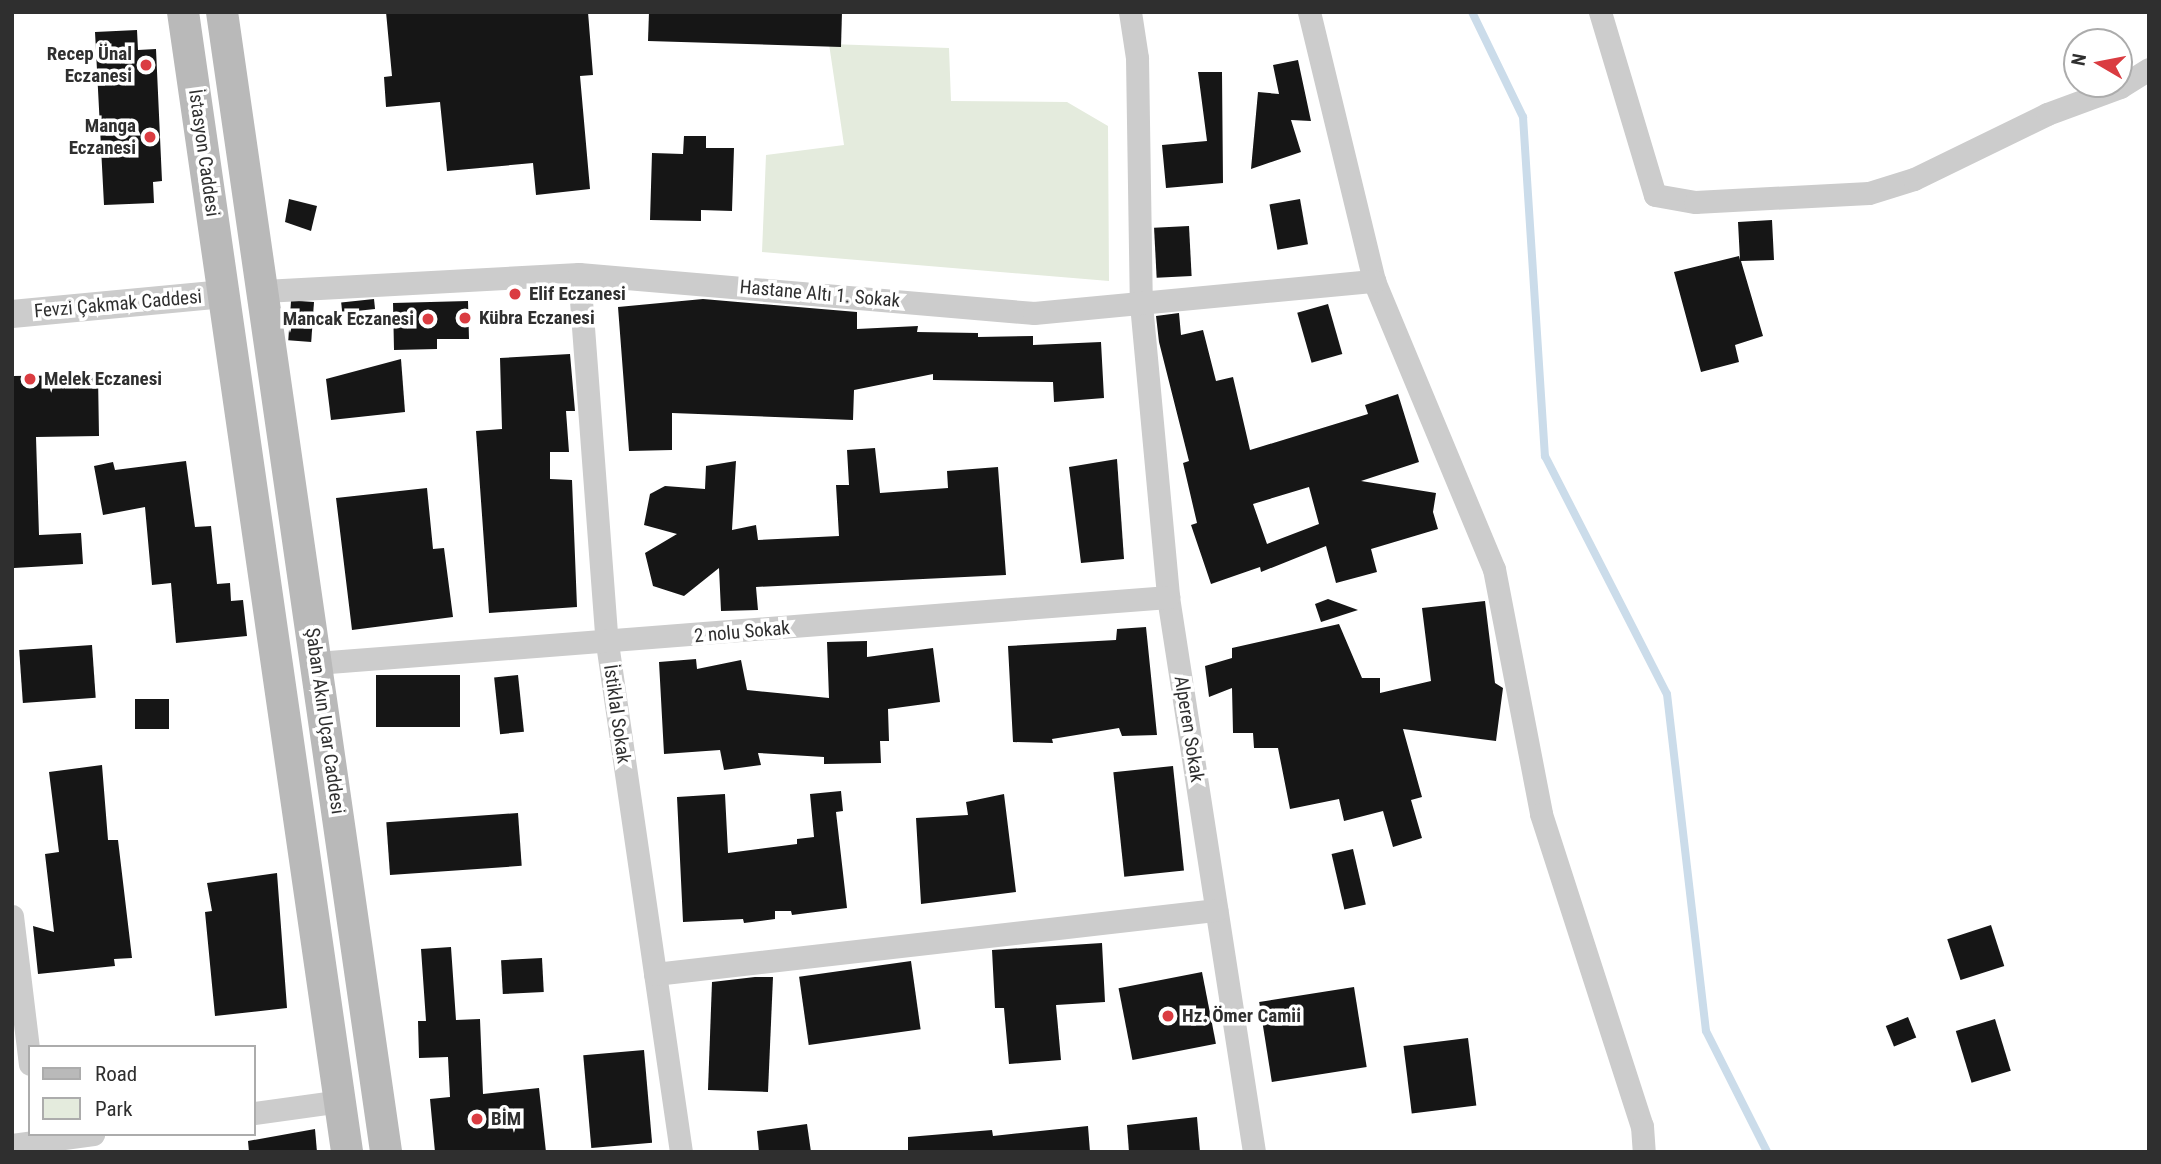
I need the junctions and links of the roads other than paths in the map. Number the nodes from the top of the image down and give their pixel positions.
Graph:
1 (183, 12) edge
2 (222, 12) edge
3 (1130, 12) edge
4 (1309, 12) edge
5 (1600, 12) edge
6 (2149, 69) edge
7 (579, 274) junction
8 (1374, 281) junction
9 (264, 290) junction
10 (225, 294) junction
11 (1141, 303) junction
12 (12, 314) edge
13 (1168, 597) junction
14 (607, 643) junction
15 (316, 663) junction
16 (1216, 910) junction
17 (12, 916) edge
18 (655, 974) junction
19 (28, 1048) edge
20 (340, 1101) junction
21 (256, 1113) edge
22 (66, 1136) edge
23 (38, 1138) edge
24 (12, 1145) edge
25 (347, 1152) edge
26 (386, 1152) edge
27 (681, 1152) edge
28 (1255, 1152) edge
29 (1644, 1152) edge

1 - 10 main road, İstasyon Caddesi
2 - 9 main road, İstasyon Caddesi
3 - 11 street, Alperen Sokak
4 - 8 street
5 - 6 street
7 - 9 street, Hastane Altı 1. Sokak
7 - 11 street, Hastane Altı 1. Sokak
7 - 14 street, İstiklal Sokak
8 - 11 street, Hastane Altı 1. Sokak
8 - 29 street
9 - 10 main road
9 - 15 main road, Şaban Akın Uçar Caddesi
10 - 12 street, Fevzi Çakmak Caddesi
10 - 20 main road, Şaban Akın Uçar Caddesi
11 - 13 street, Alperen Sokak
13 - 14 street, 2 nolu Sokak
13 - 16 street, Alperen Sokak
14 - 15 street, 2 nolu Sokak
14 - 18 street, İstiklal Sokak
15 - 26 main road, Şaban Akın Uçar Caddesi
16 - 18 street
16 - 28 street, Alperen Sokak
17 - 19 street
18 - 27 street, İstiklal Sokak
20 - 21 street
20 - 25 main road, Şaban Akın Uçar Caddesi
22 - 23 street
23 - 24 street

